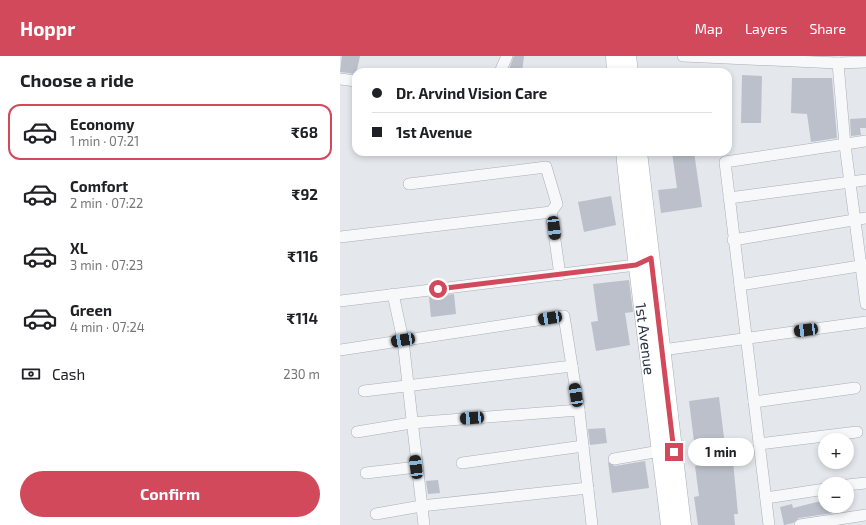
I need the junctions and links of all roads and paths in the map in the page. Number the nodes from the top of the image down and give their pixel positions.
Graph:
1 (507, 56) edge
2 (614, 56) edge
3 (628, 56) edge
4 (683, 56) edge
5 (741, 57) edge
6 (866, 62) edge
7 (838, 63) junction
8 (502, 68) edge
9 (615, 68) edge
10 (630, 68) edge
11 (340, 79) edge
12 (352, 80) edge
13 (866, 141) edge
14 (845, 145) junction
15 (624, 156) edge
16 (639, 156) edge
17 (866, 180) edge
18 (850, 182) junction
19 (409, 184) dead end
20 (729, 198) junction
21 (552, 212) junction
22 (860, 218) edge
23 (340, 237) edge
24 (734, 239) junction
25 (651, 258) junction
26 (636, 265) junction
27 (864, 265) edge
28 (560, 275) junction
29 (740, 285) junction
30 (393, 294) junction
31 (340, 300) edge
32 (866, 304) edge
33 (866, 322) edge
34 (746, 338) junction
35 (403, 340) junction
36 (340, 350) edge
37 (655, 351) junction
38 (572, 366) junction
39 (407, 385) junction
40 (855, 388) dead end
41 (364, 391) dead end
42 (754, 402) junction
43 (579, 410) junction
44 (411, 423) junction
45 (357, 432) dead end
46 (856, 432) dead end
47 (759, 444) junction
48 (582, 446) junction
49 (660, 451) junction
50 (614, 459) dead end
51 (462, 463) dead end
52 (416, 467) junction
53 (366, 473) dead end
54 (866, 482) edge
55 (854, 484) edge
56 (588, 488) junction
57 (818, 490) edge
58 (766, 498) junction
59 (421, 506) junction
60 (376, 514) dead end
61 (866, 515) edge
62 (424, 525) edge
63 (592, 525) edge
64 (669, 525) edge
65 (683, 525) edge
66 (768, 525) edge
67 (800, 525) edge

1 - 8 street
2 - 9 main road
3 - 10 main road
4 - 5 street
5 - 7 street
6 - 7 street
7 - 14 street
11 - 12 street
13 - 14 street
14 - 18 street
14 - 20 street
15 - 26 main road, 1st Avenue
16 - 25 main road, 1st Avenue
17 - 18 street
18 - 20 street
18 - 22 street
19 - 21 street
20 - 24 street
21 - 23 street
21 - 28 street
22 - 24 street
22 - 27 street
24 - 29 street
25 - 26 street
25 - 37 main road, 1st Avenue
26 - 28 street
26 - 37 main road, 1st Avenue
27 - 29 street
27 - 32 street
28 - 30 street
29 - 34 street
30 - 31 street
30 - 35 street
33 - 34 street
34 - 37 street
34 - 42 street
35 - 36 street
35 - 38 street
35 - 39 street
37 - 49 main road, 1st Avenue
37 - 65 main road, 1st Avenue
38 - 39 street
38 - 43 street
39 - 41 street
39 - 44 street
40 - 42 street
42 - 47 street
43 - 44 street
43 - 48 street
44 - 45 street
44 - 52 street
46 - 47 street
47 - 58 street
48 - 51 street
48 - 56 street
49 - 50 street
49 - 64 main road, 1st Avenue
52 - 53 street
52 - 59 street
54 - 55 street
56 - 59 street
56 - 63 street
57 - 58 street
58 - 66 street
59 - 60 street
59 - 62 street
61 - 67 street

